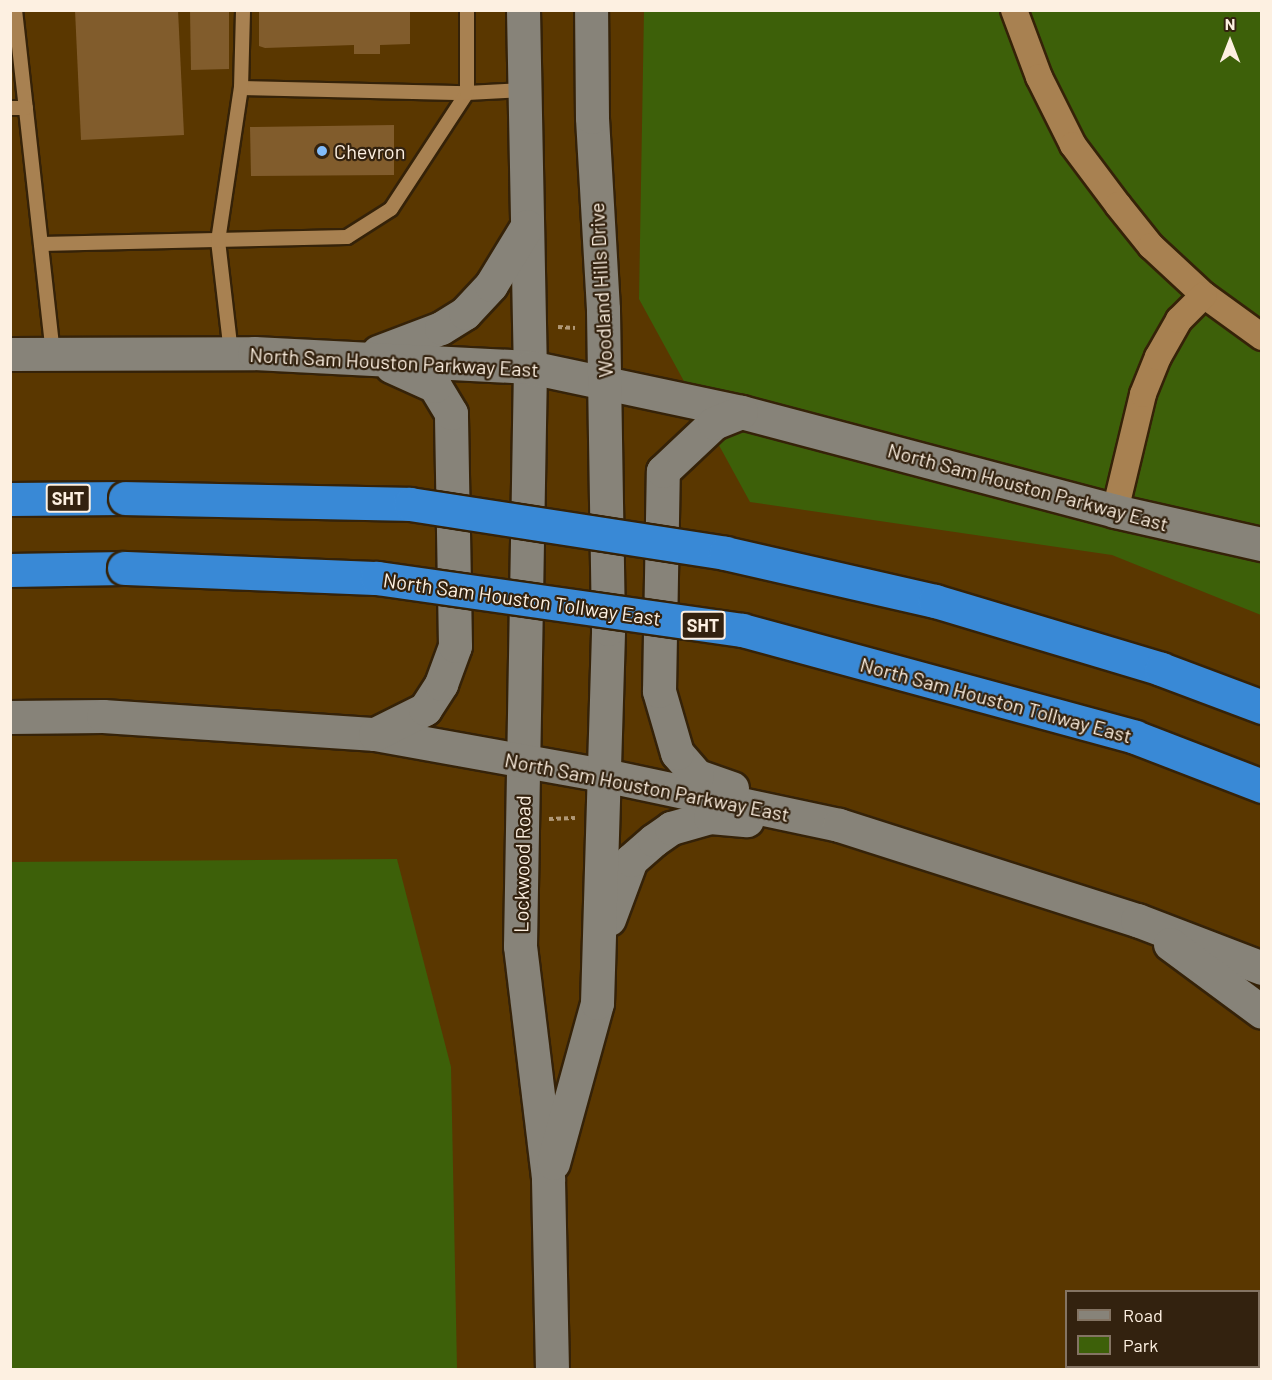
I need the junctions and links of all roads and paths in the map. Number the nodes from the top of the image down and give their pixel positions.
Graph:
1 (15, 10) edge
2 (243, 10) edge
3 (467, 10) edge
4 (522, 10) edge
5 (591, 10) edge
6 (1014, 10) edge
7 (241, 88) junction
8 (524, 90) junction
9 (467, 93) junction
10 (10, 108) edge
11 (26, 108) junction
12 (527, 226) junction
13 (218, 241) junction
14 (41, 244) junction
15 (1204, 295) junction
16 (1262, 337) edge
17 (231, 353) junction
18 (10, 354) edge
19 (53, 354) junction
20 (368, 356) junction
21 (530, 367) junction
22 (605, 383) junction
23 (741, 412) junction
24 (10, 499) edge
25 (1115, 511) junction
26 (1262, 544) edge
27 (10, 570) edge
28 (607, 570) joint
29 (1262, 707) edge
30 (10, 717) edge
31 (375, 734) junction
32 (524, 764) junction
33 (604, 775) junction
34 (1262, 786) edge
35 (575, 818) dead end
36 (546, 819) dead end
37 (839, 825) junction
38 (1137, 920) junction
39 (599, 946) junction
40 (1262, 968) edge
41 (1262, 1012) edge
42 (548, 1179) junction
43 (552, 1370) edge

1 - 11 lane
2 - 7 lane
3 - 9 lane
4 - 8 main road
5 - 22 main road, Woodland Hills Drive
6 - 15 street
7 - 9 lane
7 - 13 lane
8 - 9 lane
8 - 12 main road
9 - 13 lane
10 - 11 lane
11 - 14 lane
12 - 20 main road
12 - 21 main road
13 - 14 lane
13 - 17 lane
14 - 19 lane
15 - 16 street
15 - 25 street
17 - 19 main road, North Sam Houston Parkway East
17 - 20 main road, North Sam Houston Parkway East
18 - 19 main road, North Sam Houston Parkway East
20 - 21 main road, North Sam Houston Parkway East
20 - 31 main road
21 - 22 main road, North Sam Houston Parkway East
21 - 32 main road, Lockwood Road
22 - 23 main road, North Sam Houston Parkway East
22 - 28 main road, Woodland Hills Drive
23 - 25 main road, North Sam Houston Parkway East
23 - 37 main road
24 - 29 highway, SHT, bridge
25 - 26 main road, North Sam Houston Parkway East
27 - 34 highway, North Sam Houston Tollway East / SHT, bridge
28 - 33 main road, Lockwood Road
30 - 31 main road, North Sam Houston Parkway East
31 - 32 main road, North Sam Houston Parkway East
32 - 33 main road, North Sam Houston Parkway East
32 - 42 main road, Lockwood Road
33 - 37 main road, North Sam Houston Parkway East
33 - 39 main road, Lockwood Road
35 - 36 path
37 - 38 main road, North Sam Houston Parkway East
37 - 39 main road
38 - 40 main road, North Sam Houston Parkway East
38 - 41 main road
39 - 42 main road, Lockwood Road
42 - 43 main road, Lockwood Road

